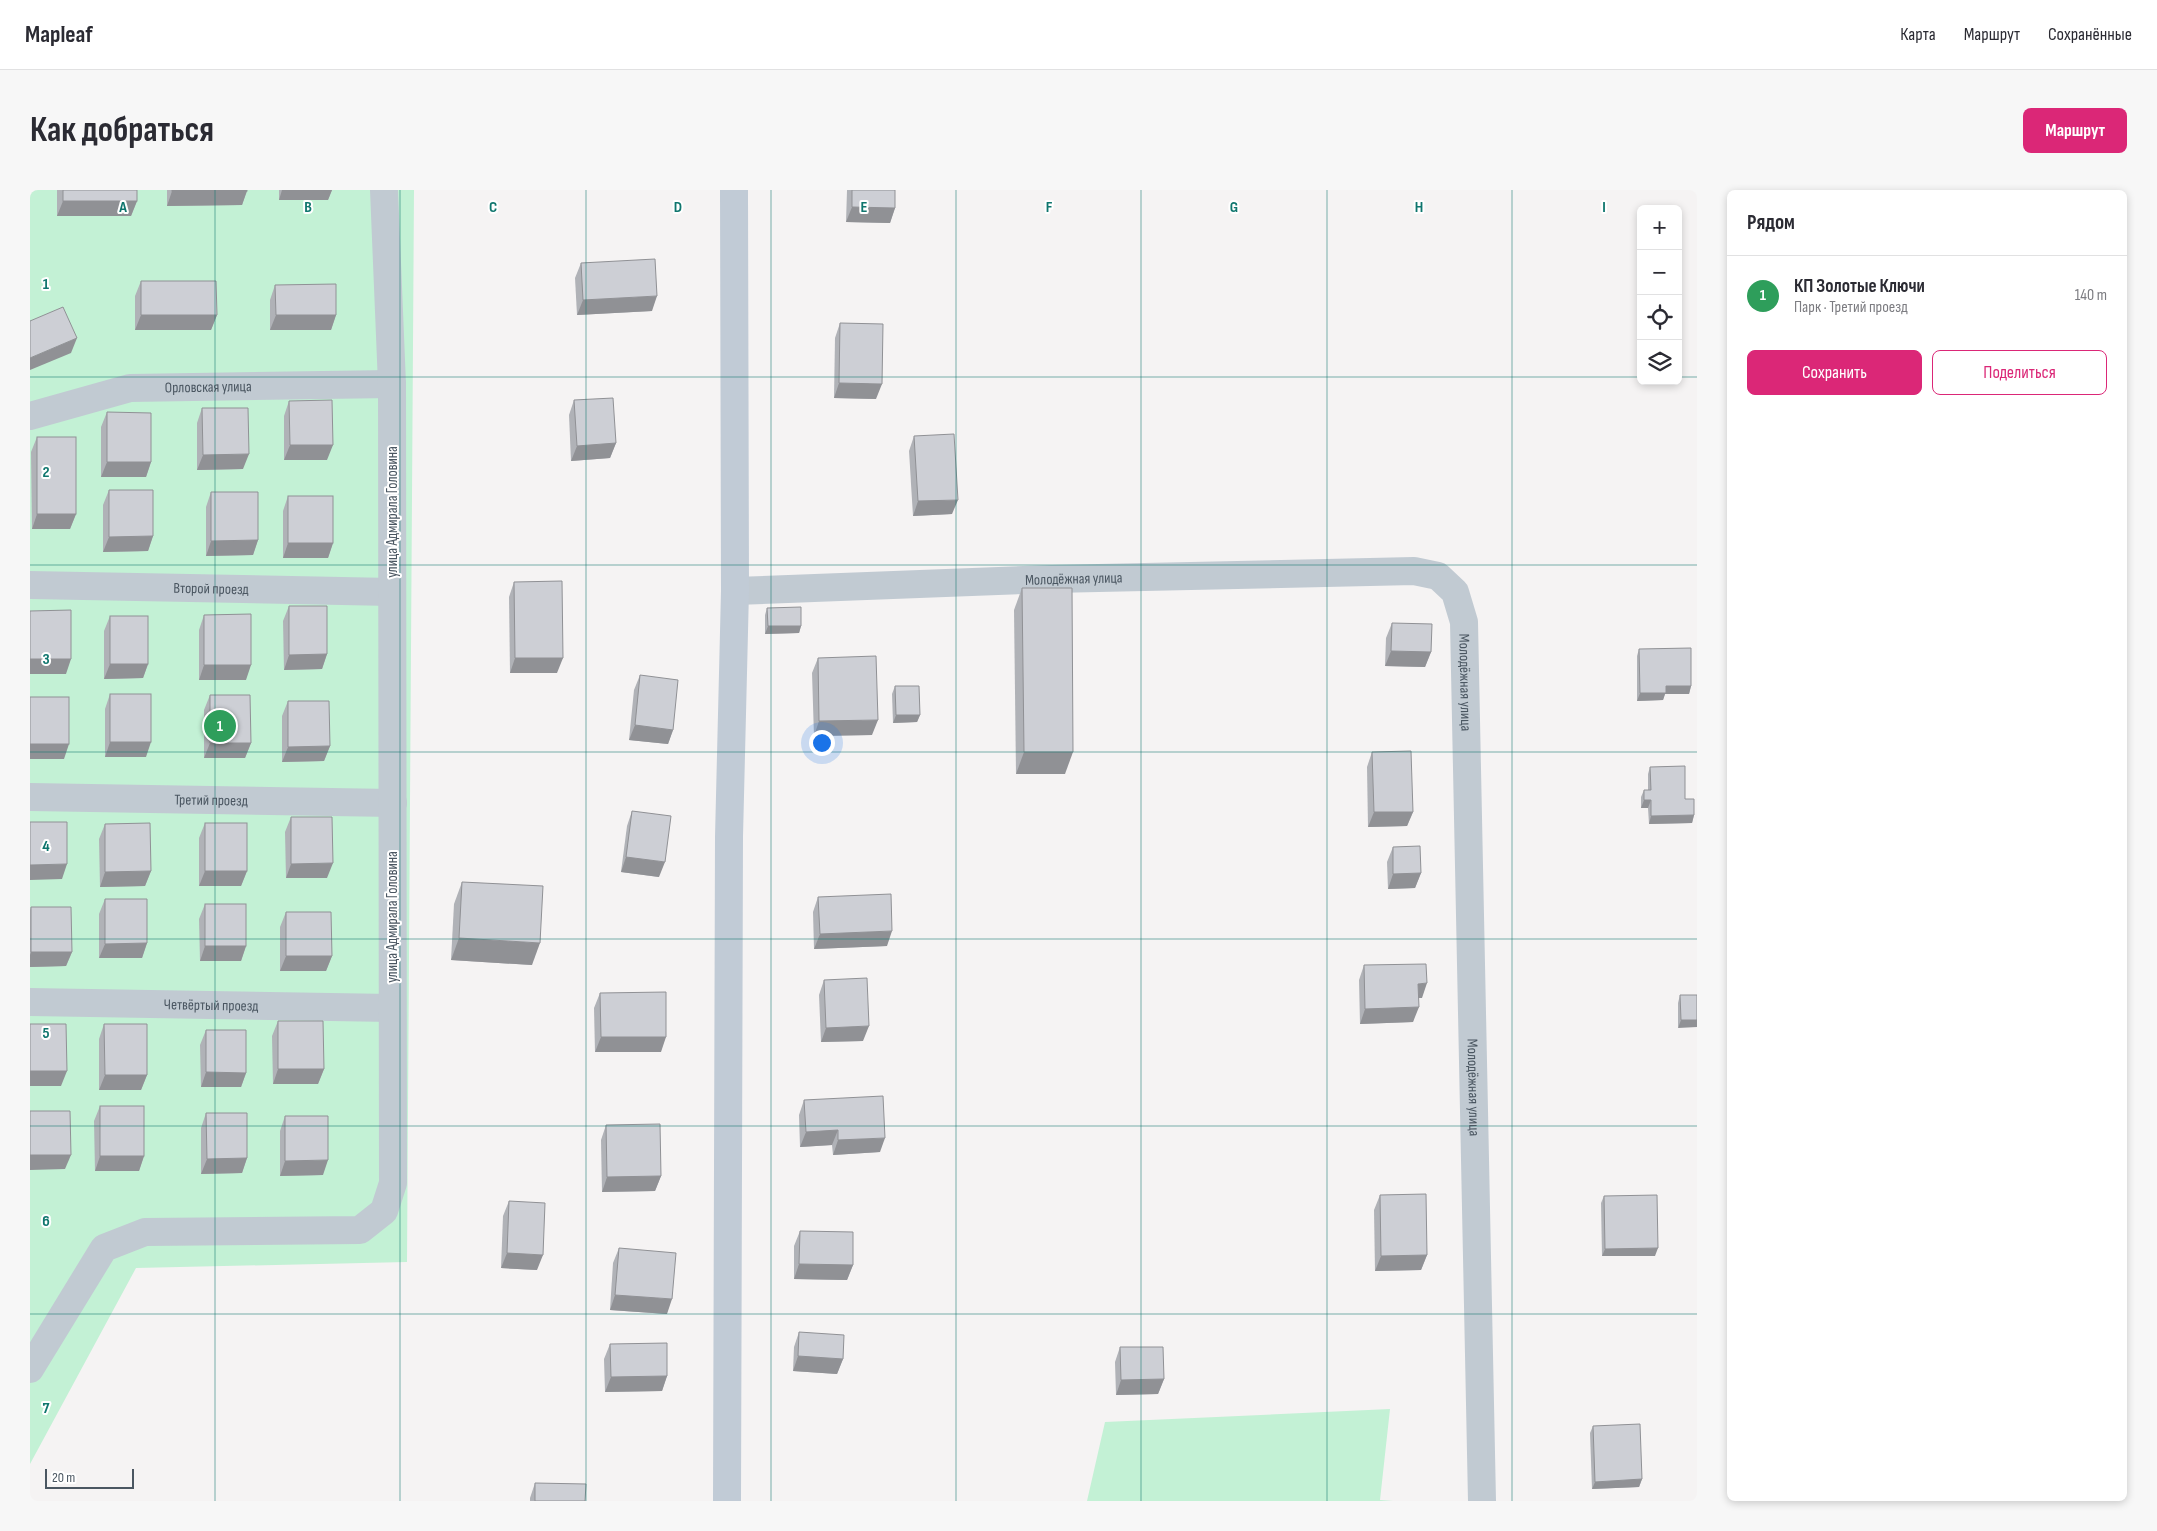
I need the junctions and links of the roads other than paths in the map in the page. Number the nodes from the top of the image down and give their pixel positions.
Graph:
1 (384, 190) edge
2 (734, 190) edge
3 (392, 384) junction
4 (30, 416) edge
5 (30, 584) edge
6 (735, 591) junction
7 (392, 592) junction
8 (30, 798) edge
9 (393, 803) junction
10 (30, 1002) edge
11 (392, 1008) junction
12 (30, 1369) edge
13 (727, 1501) edge
14 (1482, 1501) edge

1 - 3 street, улица Адмирала Головина
2 - 6 street
3 - 4 street, Орловская улица
3 - 7 street, улица Адмирала Головина
5 - 7 street, Второй проезд
6 - 13 street
6 - 14 street, Молодёжная улица
7 - 9 street, улица Адмирала Головина
8 - 9 street, Третий проезд
9 - 11 street, улица Адмирала Головина
10 - 11 street, Четвёртый проезд
11 - 12 street, улица Адмирала Головина

